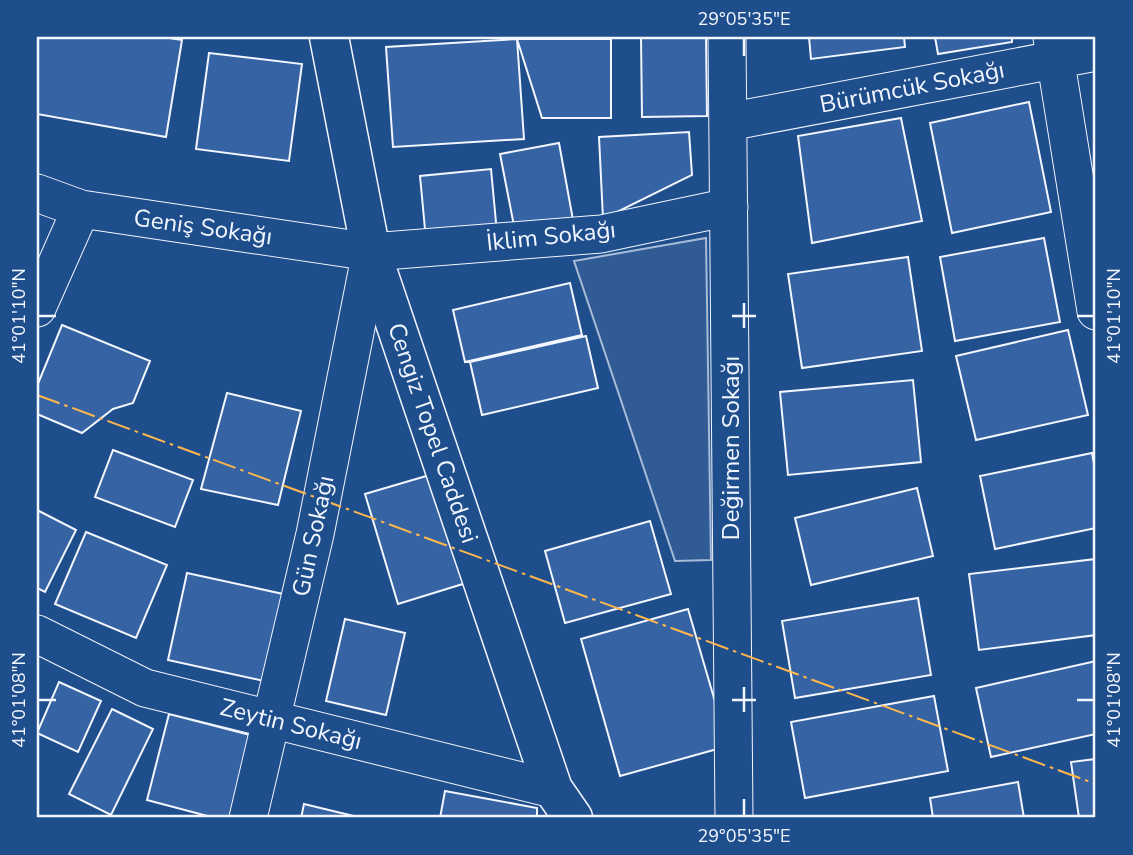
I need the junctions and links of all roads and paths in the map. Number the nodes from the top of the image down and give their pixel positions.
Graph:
1 (329, 37) edge
2 (727, 37) edge
3 (1053, 48) edge
4 (1096, 52) edge
5 (728, 122) junction
6 (37, 193) edge
7 (729, 207) junction
8 (81, 209) junction
9 (371, 252) junction
10 (37, 309) edge
11 (1096, 311) edge
12 (37, 634) edge
13 (271, 718) junction
14 (563, 804) edge
15 (248, 818) edge
16 (734, 818) edge

1 - 9 street, Cengiz Topel Caddesi
2 - 5 street, Değirmen Sokağı
3 - 4 street, Bürümcük Sokağı
3 - 5 street, Bürümcük Sokağı
3 - 11 street
5 - 7 street, Değirmen Sokağı
6 - 8 street, Geniş Sokağı
7 - 9 street, İklim Sokağı
7 - 16 street, Değirmen Sokağı
8 - 9 street, Geniş Sokağı
8 - 10 street
9 - 13 street, Gün Sokağı
9 - 14 street, Cengiz Topel Caddesi
12 - 13 street, Zeytin Sokağı
13 - 14 street, Zeytin Sokağı
13 - 15 street, Gün Sokağı

